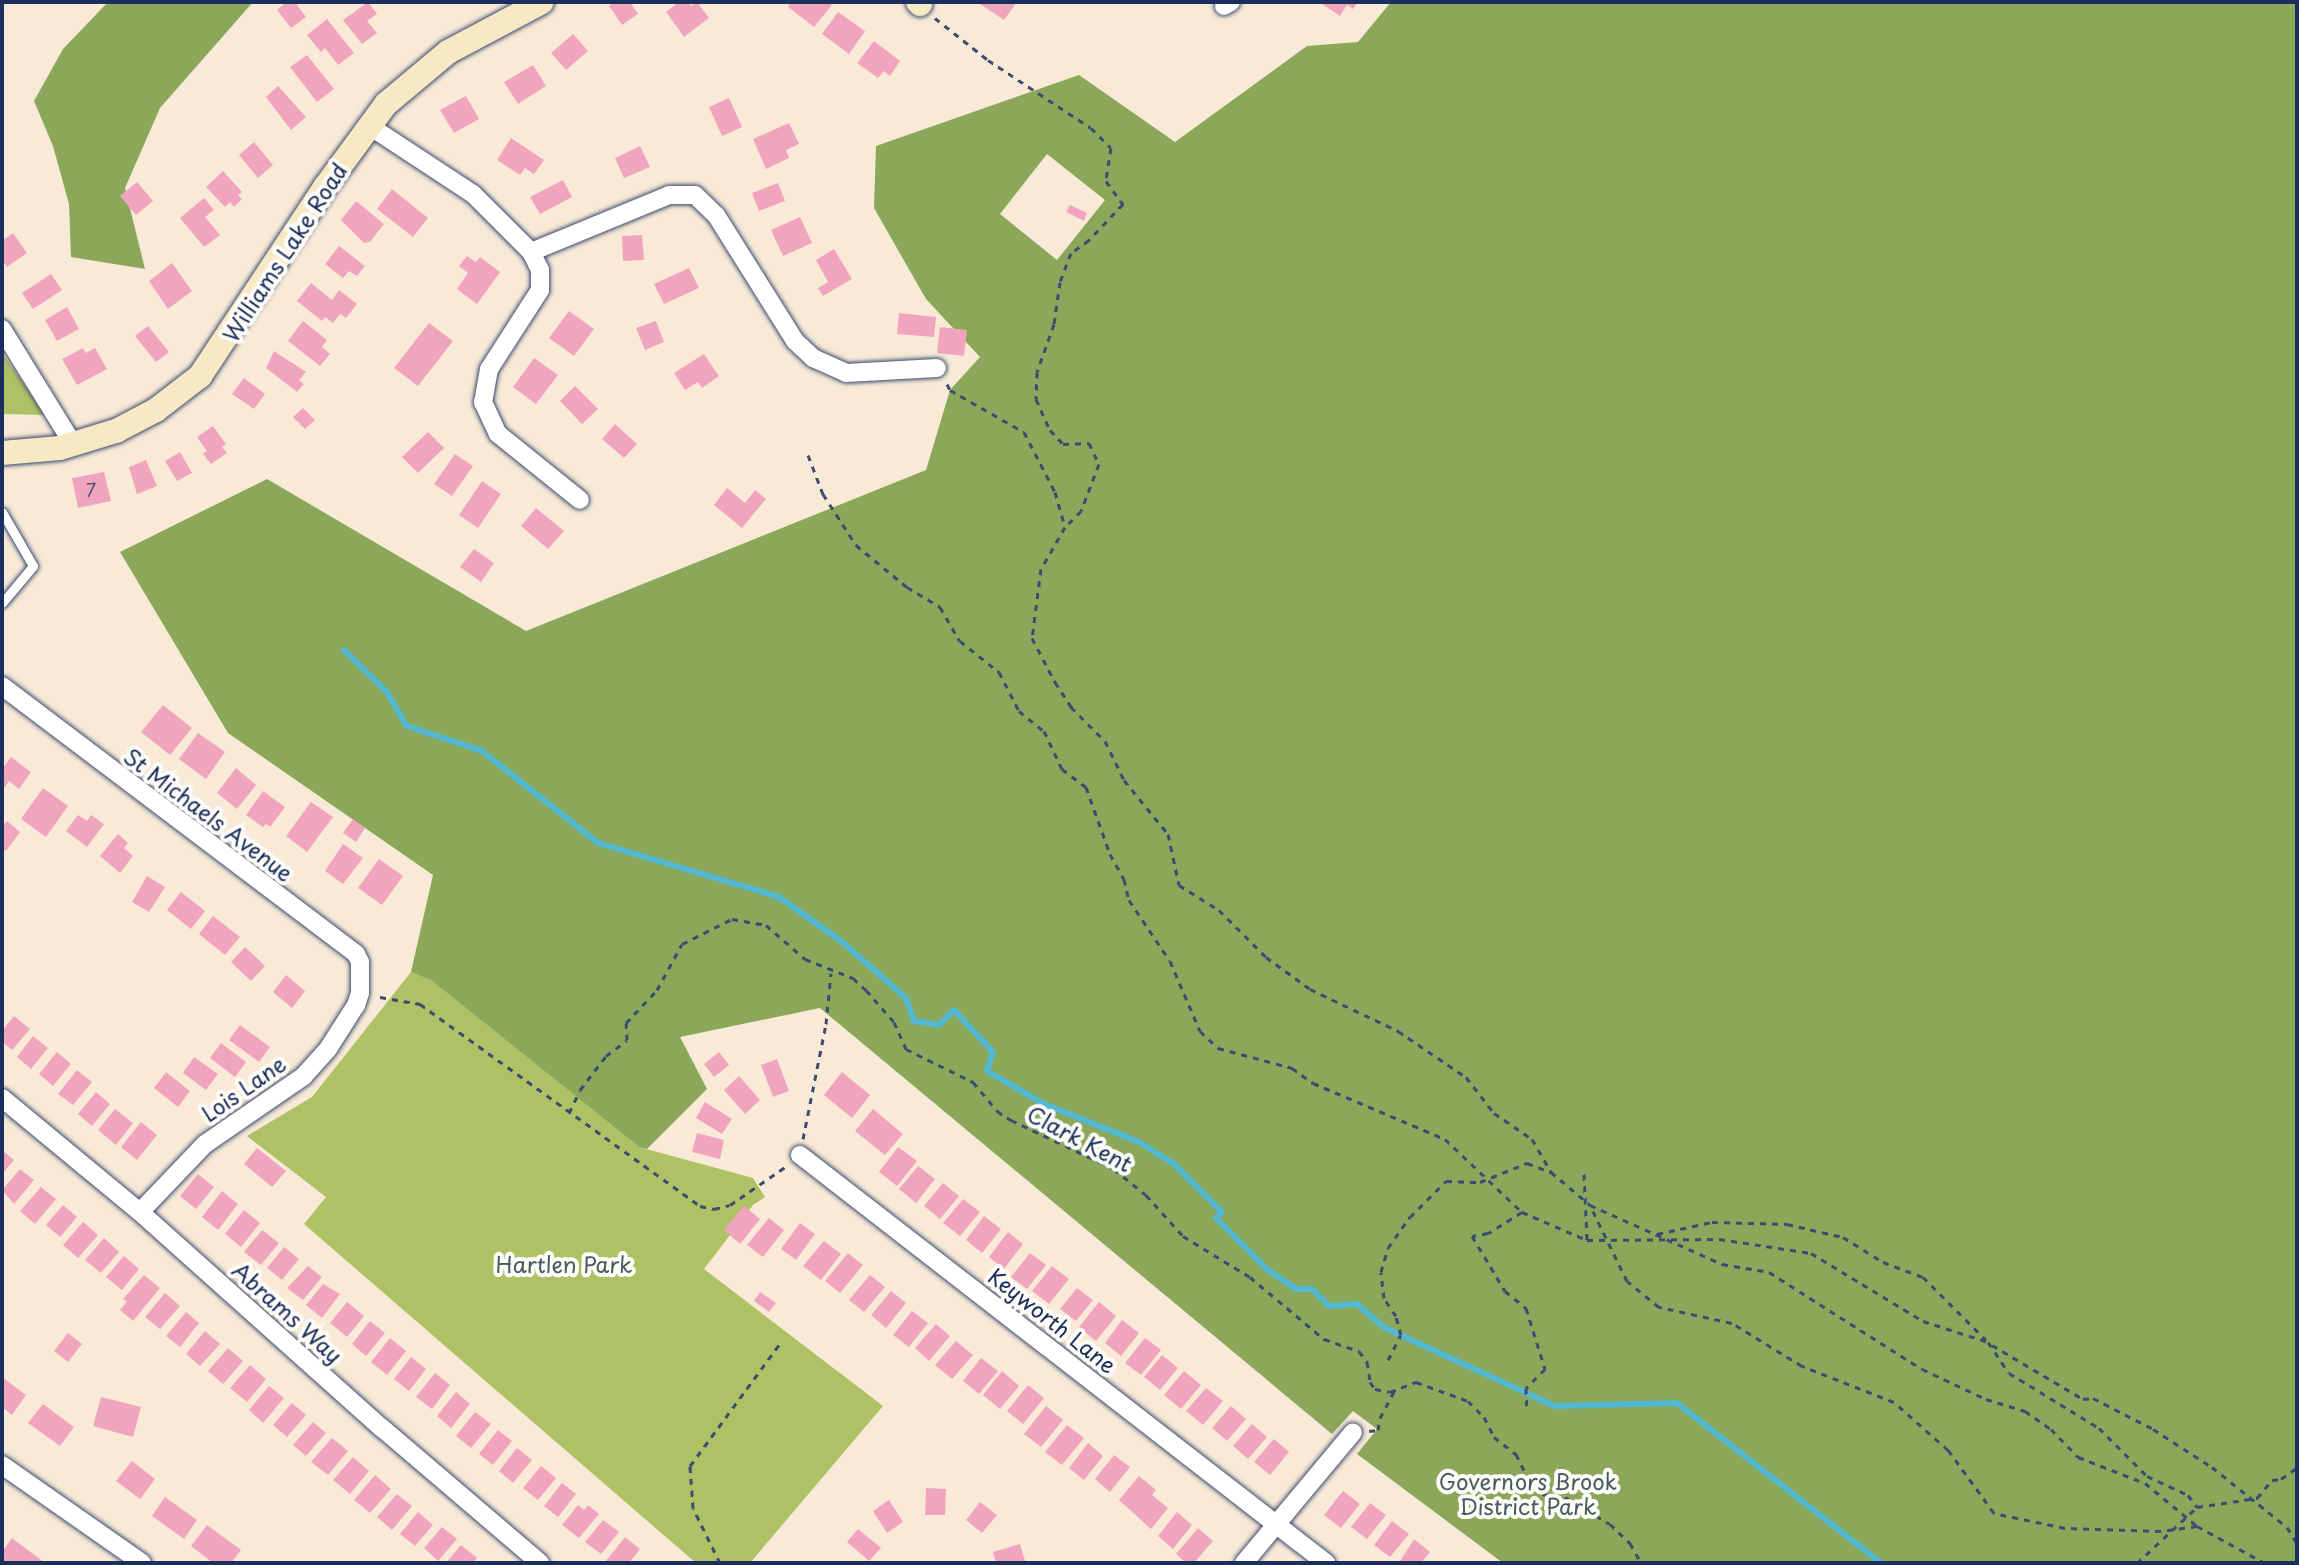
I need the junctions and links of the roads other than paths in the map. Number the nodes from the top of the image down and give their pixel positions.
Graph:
1 (542, 2) edge
2 (368, 125) junction
3 (531, 252) junction
4 (2, 329) edge
5 (937, 368) road end
6 (73, 444) junction
7 (2, 453) edge
8 (580, 500) dead end
9 (2, 512) edge
10 (2, 603) edge
11 (2, 686) edge
12 (360, 993) joint
13 (2, 1098) edge
14 (800, 1155) road end
15 (140, 1212) junction
16 (1353, 1432) road end
17 (2, 1465) edge
18 (1277, 1522) junction
19 (142, 1563) edge
20 (540, 1563) edge
21 (1244, 1563) edge
22 (1326, 1563) edge

1 - 2 main road, Williams Lake Road
2 - 3 street
2 - 6 main road, Williams Lake Road
3 - 5 street
3 - 8 street
4 - 6 street
6 - 7 main road, Williams Lake Road
9 - 10 lane
11 - 12 street, St Michaels Avenue
12 - 15 street, Lois Lane
13 - 15 street, Abrams Way
14 - 18 street, Keyworth Lane
15 - 20 street, Abrams Way
16 - 18 street
17 - 19 street
18 - 21 street
18 - 22 street, Keyworth Lane

